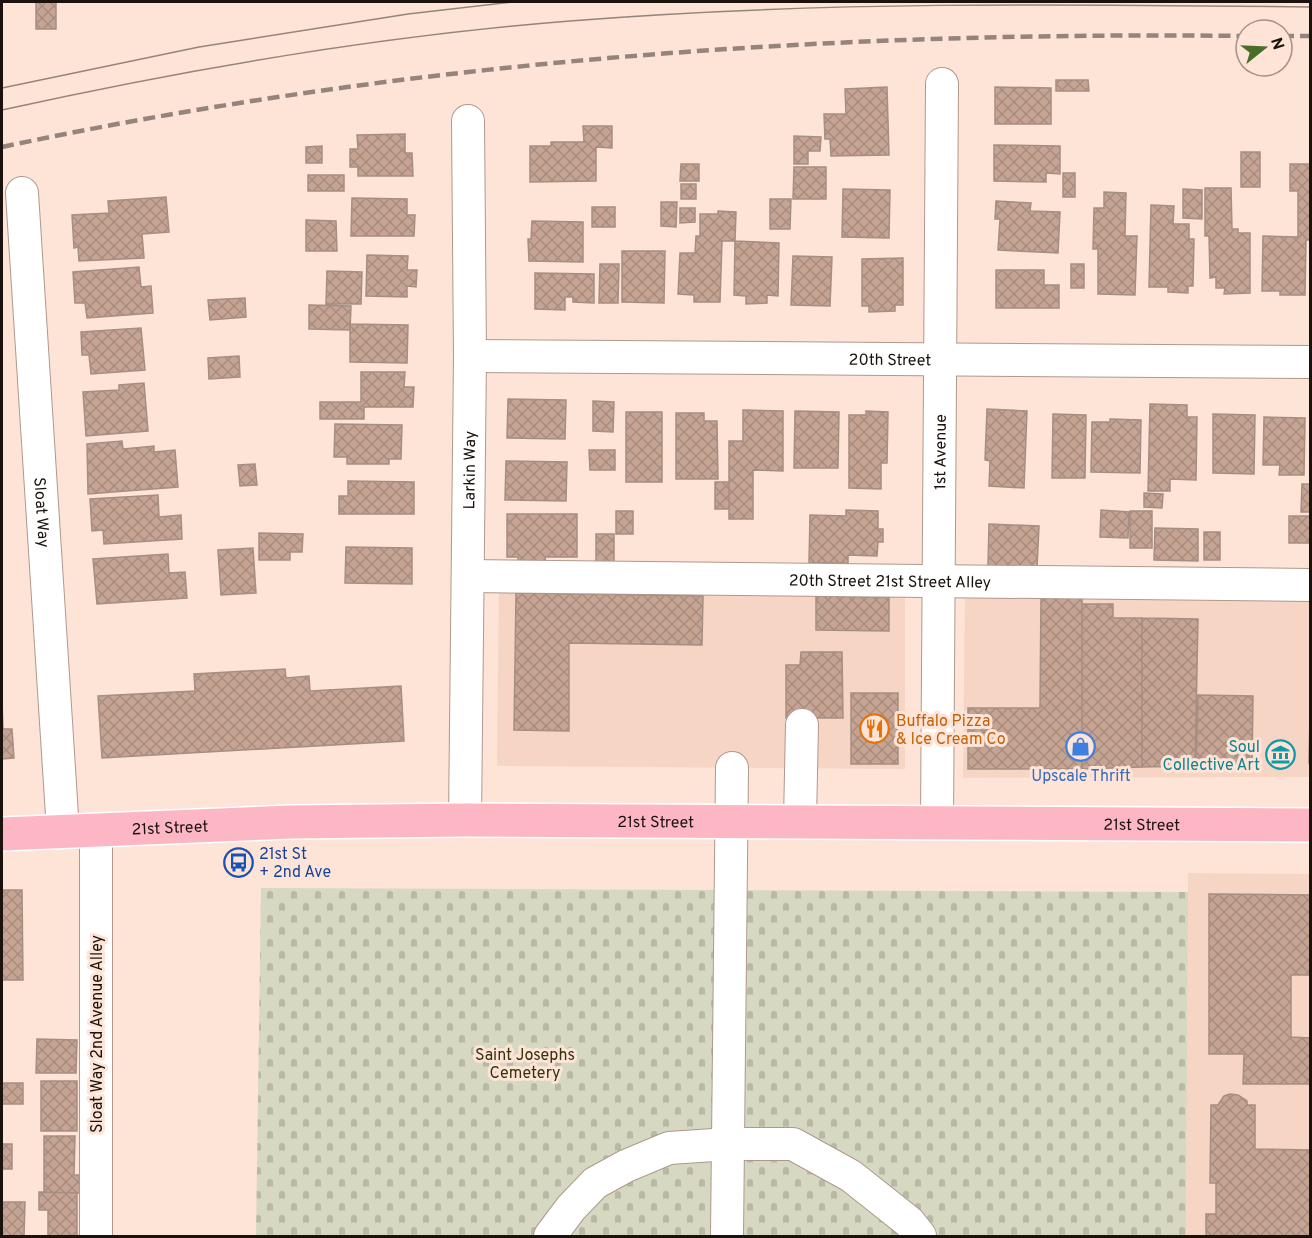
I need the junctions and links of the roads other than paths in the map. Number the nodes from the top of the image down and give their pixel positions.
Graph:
1 (942, 84) dead end
2 (468, 121) dead end
3 (22, 193) dead end
4 (470, 356) junction
5 (940, 358) junction
6 (1311, 362) edge
7 (468, 576) junction
8 (940, 580) junction
9 (1311, 585) edge
10 (802, 725) dead end
11 (732, 768) dead end
12 (465, 820) junction
13 (731, 820) junction
14 (800, 821) junction
15 (937, 821) junction
16 (1311, 825) edge
17 (63, 831) junction
18 (96, 831) junction
19 (2, 834) edge
20 (729, 1144) junction
21 (96, 1236) edge
22 (550, 1236) edge
23 (727, 1236) edge
24 (920, 1236) edge

1 - 5 street, 1st Avenue
2 - 4 street, Larkin Way
3 - 17 street, Sloat Way
4 - 5 street, 20th Street
4 - 7 street, Larkin Way
5 - 6 street, 20th Street
5 - 8 street, 1st Avenue
7 - 8 street, 20th Street 21st Street Alley
7 - 12 street, Larkin Way
8 - 9 street, 20th Street 21st Street Alley
8 - 15 street, 1st Avenue
10 - 14 street
11 - 13 street
12 - 13 main road, 21st Street
12 - 18 main road, 21st Street
13 - 14 main road, 21st Street
13 - 20 street
14 - 15 main road, 21st Street
15 - 16 main road, 21st Street
17 - 18 main road, 21st Street
17 - 19 main road, 21st Street
18 - 21 street, Sloat Way 2nd Avenue Alley
20 - 22 street
20 - 23 street
20 - 24 street

